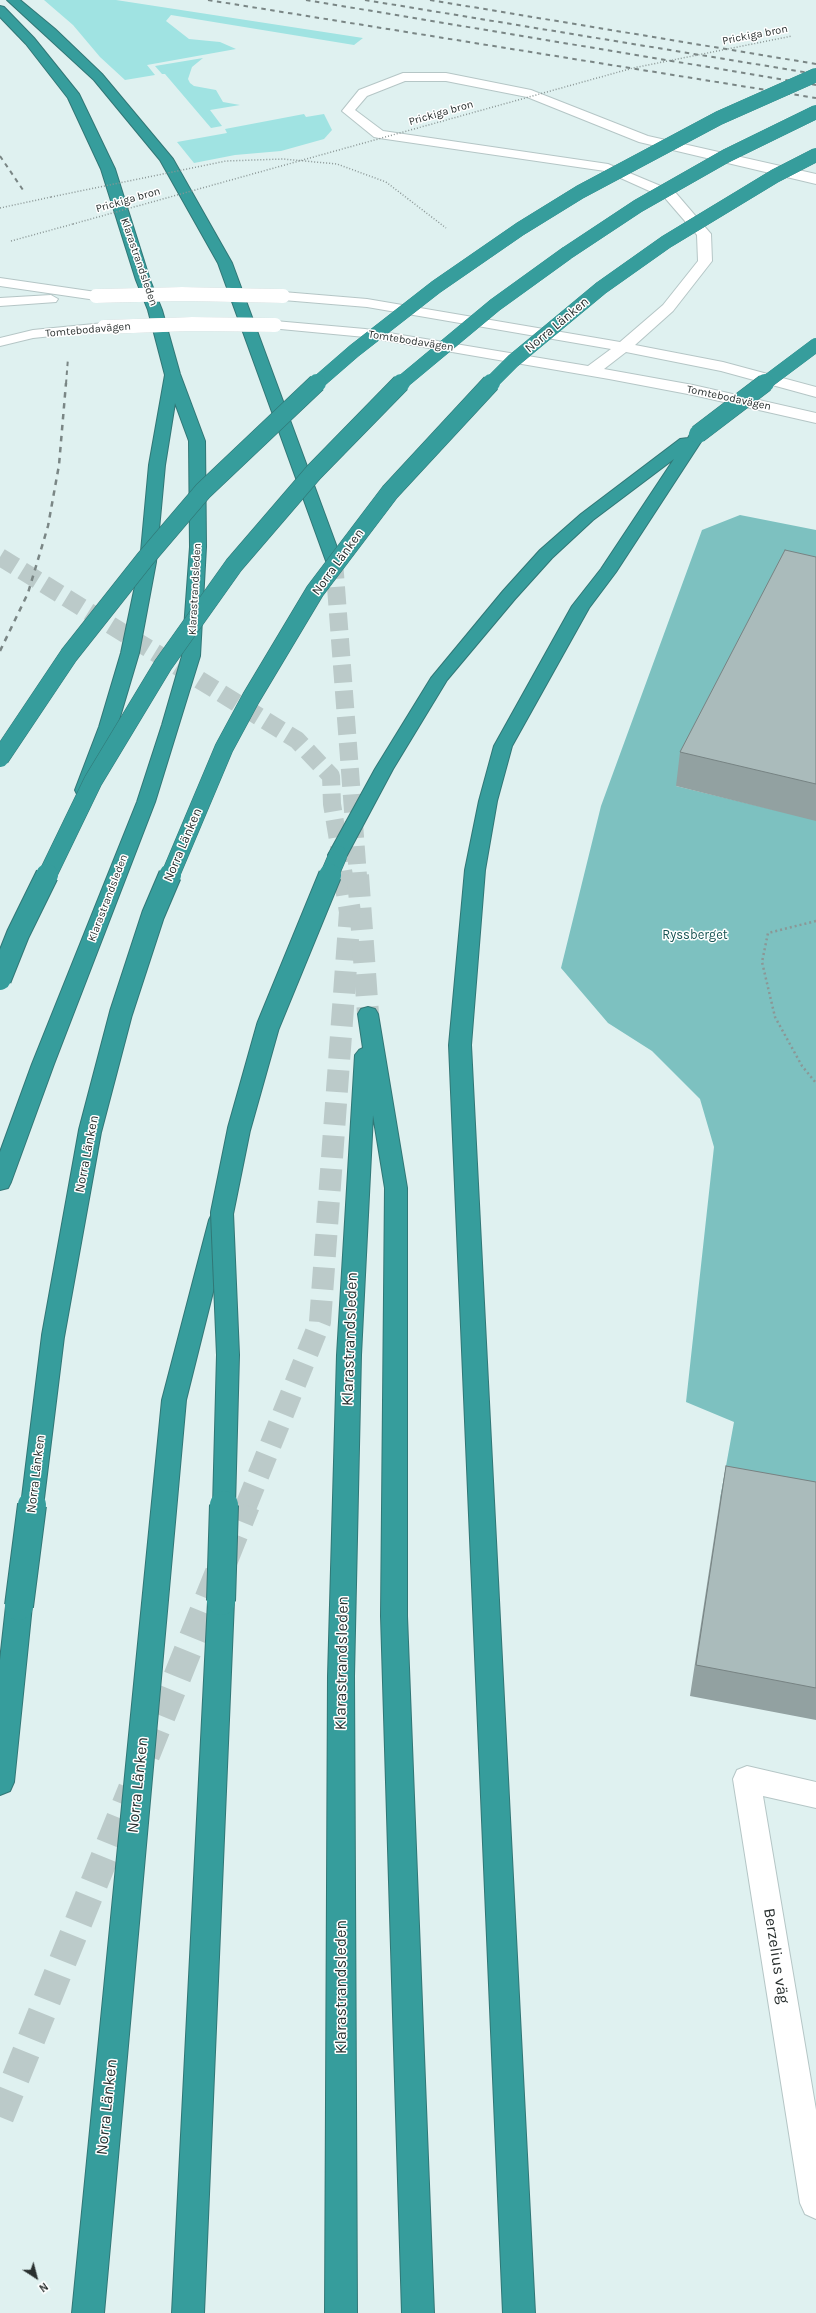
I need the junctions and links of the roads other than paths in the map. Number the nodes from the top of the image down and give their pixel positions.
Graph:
1 (13, 0) edge
2 (0, 10) edge
3 (816, 75) edge
4 (816, 112) edge
5 (816, 155) edge
6 (816, 180) edge
7 (0, 282) edge
8 (96, 296) junction
9 (0, 302) edge
10 (0, 342) edge
11 (624, 345) junction
12 (816, 345) edge
13 (591, 371) junction
14 (172, 374) junction
15 (816, 392) edge
16 (816, 418) edge
17 (698, 434) junction
18 (334, 561) tunnel mouth
19 (0, 758) edge
20 (0, 971) edge
21 (0, 979) edge
22 (0, 1182) edge
23 (222, 1213) junction
24 (0, 1782) edge
25 (816, 1795) edge
26 (816, 2203) edge
27 (88, 2313) edge
28 (188, 2313) edge
29 (340, 2313) edge
30 (418, 2313) edge
31 (519, 2313) edge

1 - 18 highway
2 - 14 highway, Klarastrandsleden
3 - 19 highway, bridge
4 - 21 highway, bridge
5 - 24 highway, Norra Länken, bridge
6 - 11 street
7 - 8 street
8 - 9 street, Tomtebodavägen
8 - 11 street, Tomtebodavägen, bridge
10 - 13 street, Tomtebodavägen, bridge
11 - 13 street
11 - 15 street, Tomtebodavägen
12 - 17 highway, Norra Länken, bridge
13 - 16 street, Tomtebodavägen
14 - 20 highway
14 - 22 highway, Klarastrandsleden
17 - 23 highway, Norra Länken, bridge
17 - 31 highway
23 - 27 highway, Norra Länken, bridge
23 - 28 highway, Norra Länken, bridge
25 - 26 street, Berzelius väg
29 - 30 highway, Klarastrandsleden

